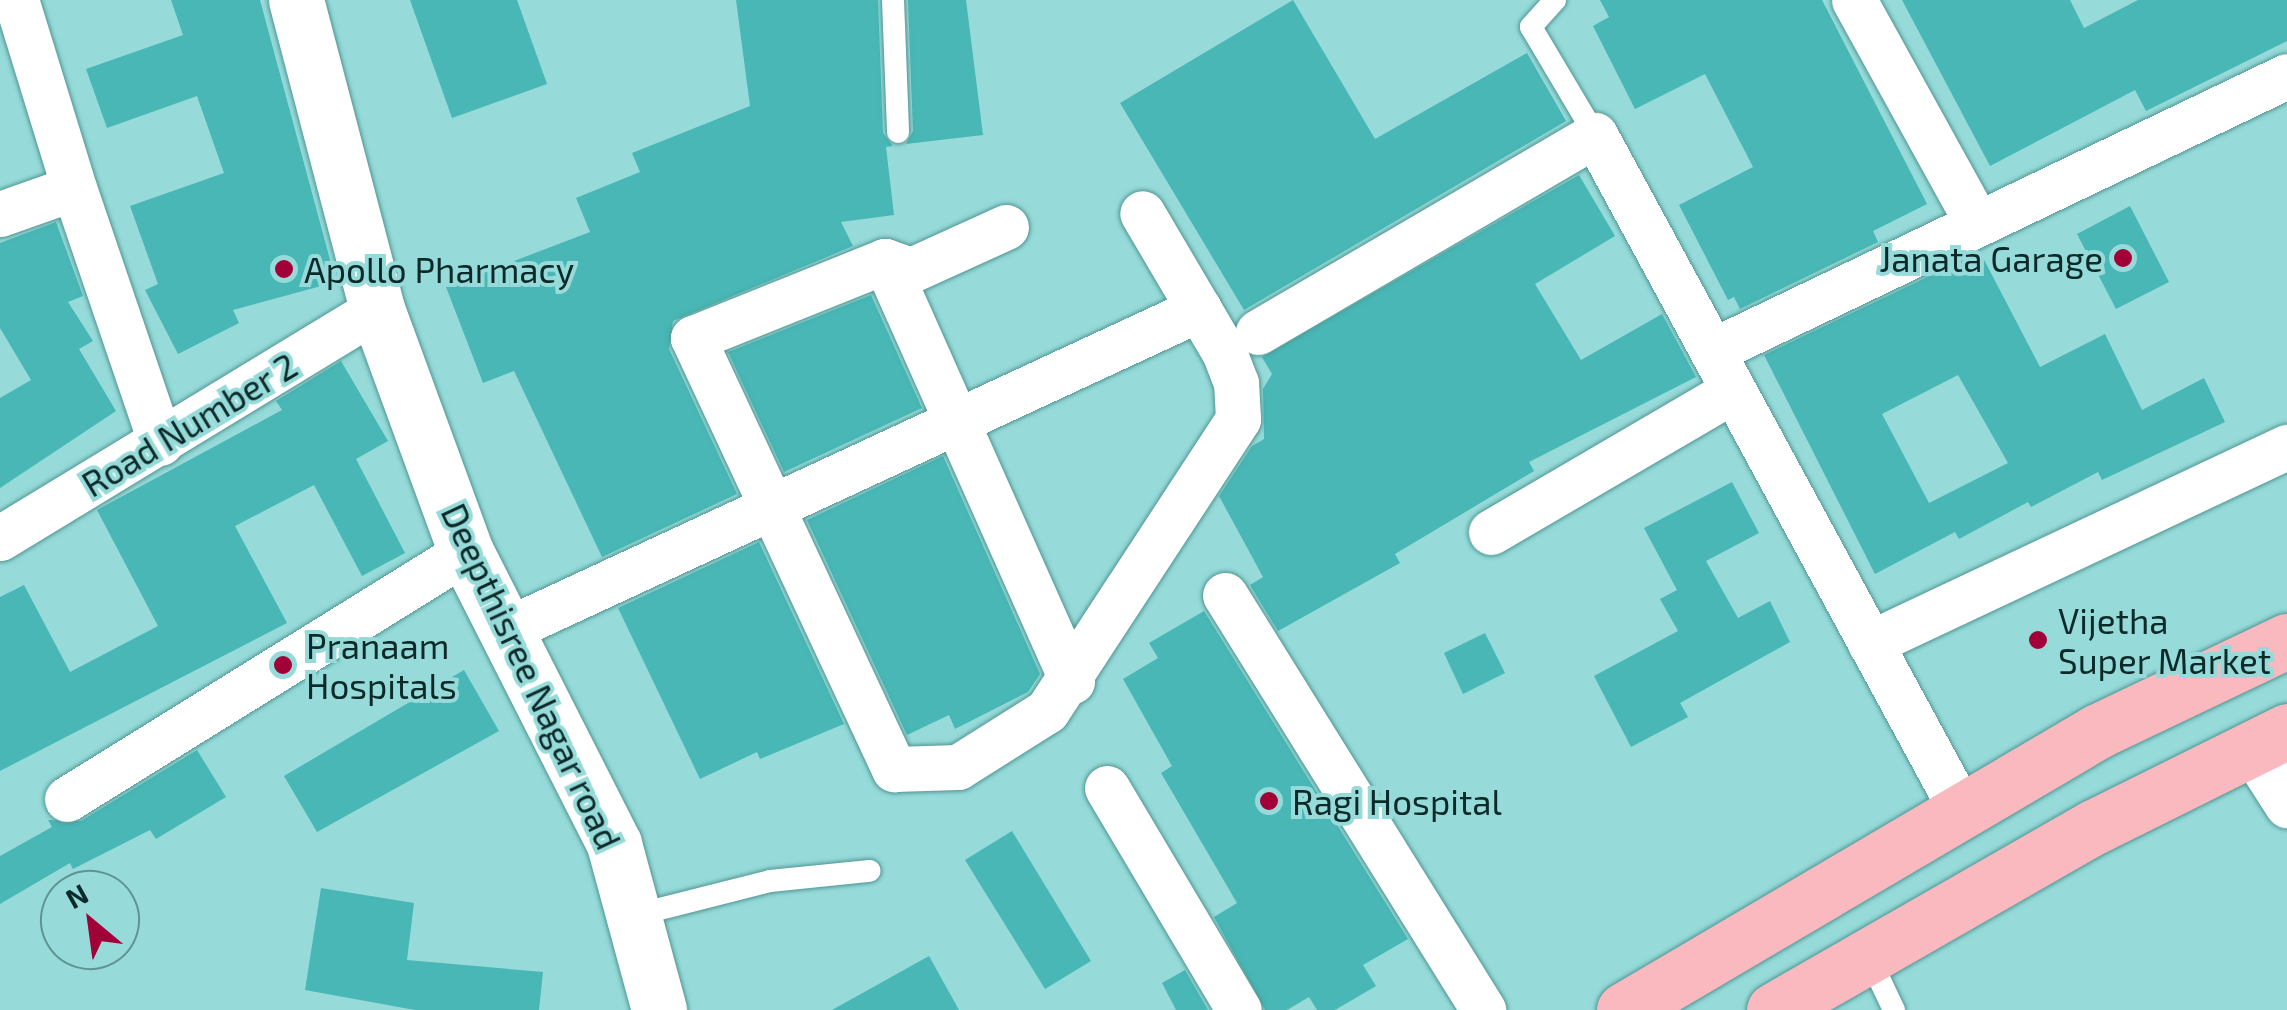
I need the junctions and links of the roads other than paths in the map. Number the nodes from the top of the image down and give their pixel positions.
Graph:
1 (16, 0) edge
2 (296, 0) edge
3 (892, 0) edge
4 (1555, 0) edge
5 (1854, 0) edge
6 (2287, 76) edge
7 (898, 132) dead end
8 (1595, 136) junction
9 (74, 188) junction
10 (1142, 213) dead end
11 (0, 214) edge
12 (1977, 223) junction
13 (1006, 227) dead end
14 (885, 261) junction
15 (377, 309) junction
16 (1198, 309) junction
17 (1258, 332) dead end
18 (1712, 352) junction
19 (1729, 392) junction
20 (954, 422) junction
21 (161, 443) junction
22 (2287, 448) edge
23 (770, 509) junction
24 (1491, 532) dead end
25 (0, 538) edge
26 (466, 552) junction
27 (1225, 595) dead end
28 (504, 630) junction
29 (2287, 641) edge
30 (1870, 643) junction
31 (1072, 681) junction
32 (2269, 740) edge
33 (1107, 788) dead end
34 (68, 800) dead end
35 (2287, 805) edge
36 (1960, 808) junction
37 (869, 871) dead end
38 (636, 911) junction
39 (1867, 954) junction
40 (659, 1010) edge
41 (1239, 1010) edge
42 (1483, 1010) edge
43 (1624, 1010) edge
44 (1774, 1010) edge
45 (1894, 1010) edge

1 - 9 street
2 - 15 street, Deepthisree Nagar road
3 - 7 lane
4 - 8 lane
5 - 12 street
6 - 12 street
8 - 17 street
8 - 18 street
9 - 11 street
9 - 21 street
10 - 16 street
12 - 18 street
13 - 14 street
14 - 20 street
14 - 23 street
15 - 21 street, Road Number 2
15 - 26 street, Deepthisree Nagar road
16 - 20 street
16 - 31 street
18 - 19 street
19 - 24 street
19 - 30 street
20 - 23 street
20 - 31 street
21 - 25 street, Road Number 2
22 - 30 street
23 - 28 street
23 - 31 street
26 - 28 street, Deepthisree Nagar road
26 - 34 street
27 - 42 street
28 - 38 street, Deepthisree Nagar road
29 - 36 highway
30 - 36 street
32 - 35 street
32 - 39 highway
33 - 41 street
36 - 43 highway
37 - 38 lane
38 - 40 street, Deepthisree Nagar road
39 - 44 highway
39 - 45 lane

